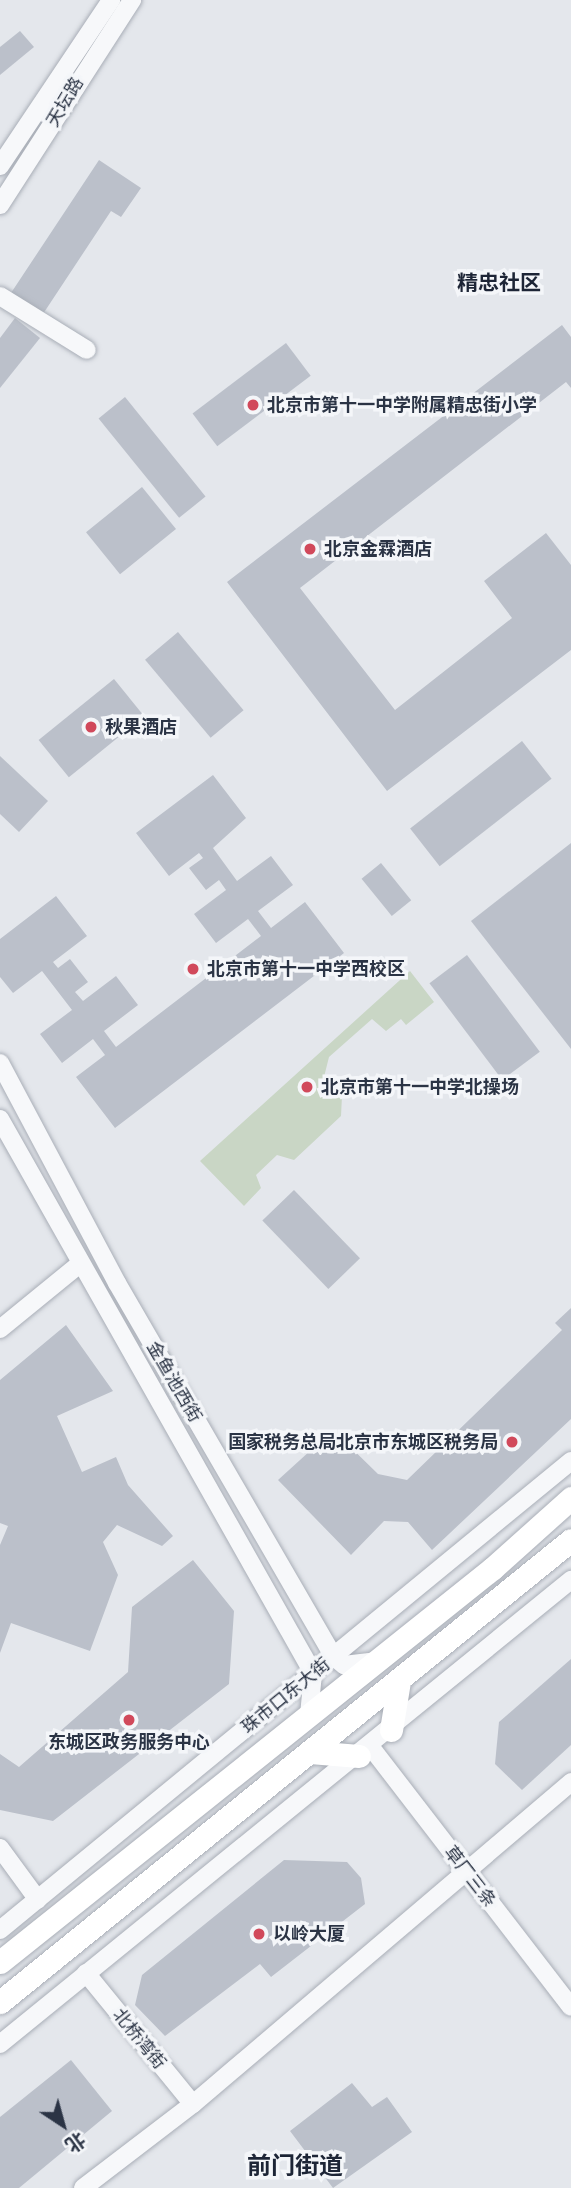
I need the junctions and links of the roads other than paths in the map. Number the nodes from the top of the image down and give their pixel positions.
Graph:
1 (132, 0) edge
2 (106, 5) edge
3 (0, 166) edge
4 (0, 205) edge
5 (0, 296) edge
6 (87, 350) dead end
7 (0, 1063) edge
8 (0, 1119) edge
9 (81, 1264) junction
10 (0, 1329) edge
11 (571, 1461) edge
12 (571, 1498) edge
13 (571, 1540) edge
14 (571, 1580) edge
15 (334, 1657) junction
16 (376, 1661) junction
17 (313, 1673) junction
18 (399, 1681) junction
19 (309, 1715) junction
20 (391, 1730) junction
21 (365, 1751) junction
22 (310, 1752) junction
23 (571, 1782) edge
24 (0, 1848) edge
25 (467, 1872) junction
26 (38, 1900) junction
27 (0, 1930) edge
28 (0, 1962) edge
29 (86, 1973) junction
30 (0, 2002) edge
31 (571, 2007) edge
32 (0, 2044) edge
33 (193, 2104) junction
34 (83, 2188) edge

1 - 4 street, 天坛路
2 - 3 street, 天坛路
5 - 6 street
7 - 15 street, 金鱼池西街
8 - 9 street, 金鱼池西街
9 - 10 street
9 - 17 street, 金鱼池西街
11 - 15 street, 珠市口东大街
12 - 16 main road, 珠市口东大街
13 - 18 main road
14 - 20 street
15 - 16 street
15 - 17 street, 珠市口东大街
16 - 19 main road, 珠市口东大街
17 - 19 street
17 - 26 street, 珠市口东大街
18 - 20 main road
18 - 22 main road
19 - 28 main road, 珠市口东大街
20 - 21 street
21 - 22 main road
21 - 25 street, 草厂三条
21 - 29 street
22 - 30 main road
23 - 25 street
24 - 26 street
25 - 31 street, 草厂三条
25 - 33 street
26 - 27 street, 珠市口东大街
29 - 32 street
29 - 33 street, 北桥湾街
33 - 34 street

